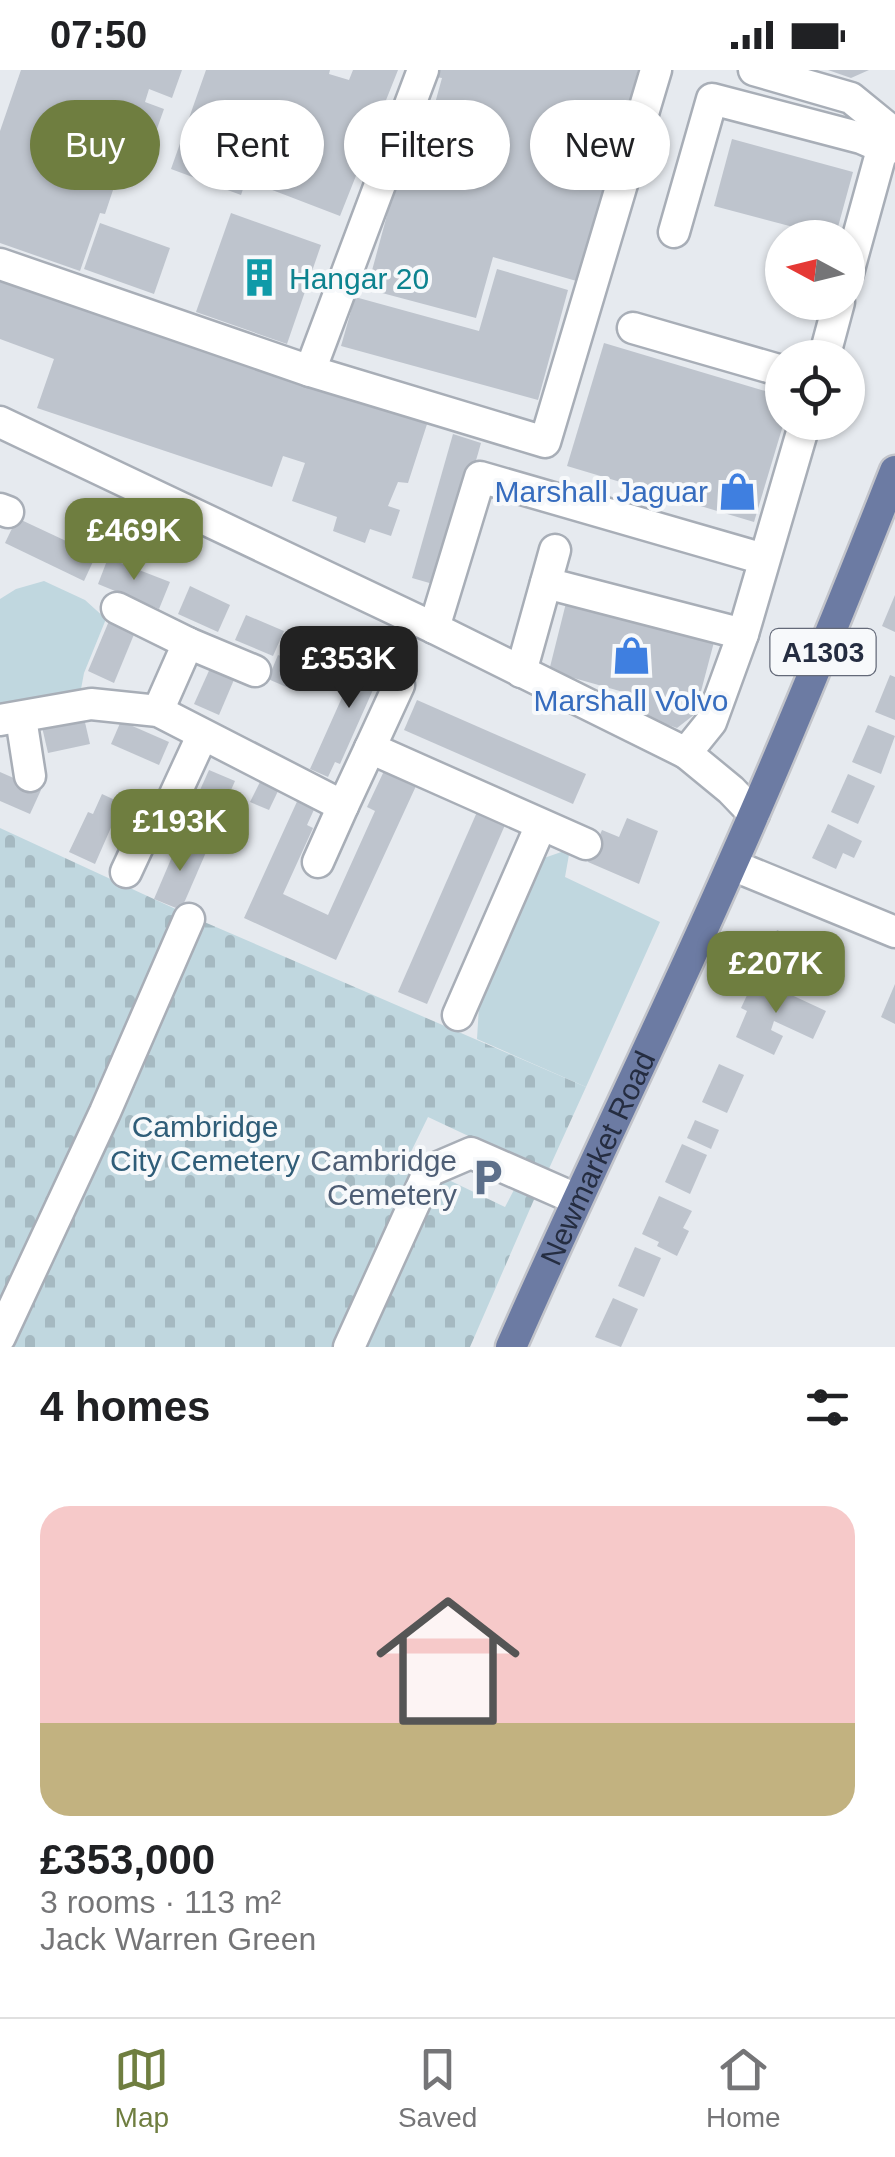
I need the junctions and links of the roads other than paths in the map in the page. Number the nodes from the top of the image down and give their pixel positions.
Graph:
1 (423, 70) edge
2 (656, 70) edge
3 (754, 70) edge
4 (891, 139) edge
5 (865, 220) edge
6 (674, 232) dead end
7 (0, 264) edge
8 (633, 328) dead end
9 (765, 366) edge
10 (310, 371) junction
11 (0, 422) edge
12 (800, 440) edge
13 (895, 471) edge
14 (554, 550) dead end
15 (764, 559) junction
16 (546, 583) junction
17 (117, 608) dead end
18 (434, 628) junction
19 (743, 634) junction
20 (188, 643) junction
21 (255, 671) dead end
22 (521, 672) junction
23 (399, 685) dead end
24 (158, 711) junction
25 (10, 719) edge
26 (202, 736) junction
27 (370, 748) junction
28 (686, 753) junction
29 (30, 776) dead end
30 (343, 806) junction
31 (754, 814) junction
32 (541, 825) junction
33 (586, 844) dead end
34 (318, 862) dead end
35 (732, 864) junction
36 (126, 872) dead end
37 (189, 920) dead end
38 (895, 932) edge
39 (458, 1015) dead end
40 (576, 1199) junction
41 (0, 1337) edge
42 (349, 1347) edge
43 (511, 1347) edge

1 - 10 street
2 - 10 street
3 - 4 street
4 - 5 street
4 - 6 street
7 - 10 street
8 - 9 street
11 - 18 street
12 - 15 street
13 - 31 main road, Newmarket Road / A1303
14 - 16 street
15 - 18 street
15 - 19 street
16 - 19 street
16 - 22 street
17 - 20 street
18 - 22 street
19 - 28 street
20 - 21 street
20 - 24 street
22 - 28 street
23 - 27 street
24 - 25 street
24 - 26 street
25 - 29 street
26 - 30 street
26 - 36 street
27 - 30 street
27 - 32 street
28 - 31 street
30 - 34 street
31 - 35 main road, Newmarket Road / A1303
32 - 33 street
32 - 39 street
35 - 38 street
35 - 40 main road, Newmarket Road / A1303
37 - 41 street
40 - 42 street
40 - 43 main road, Newmarket Road / A1303

